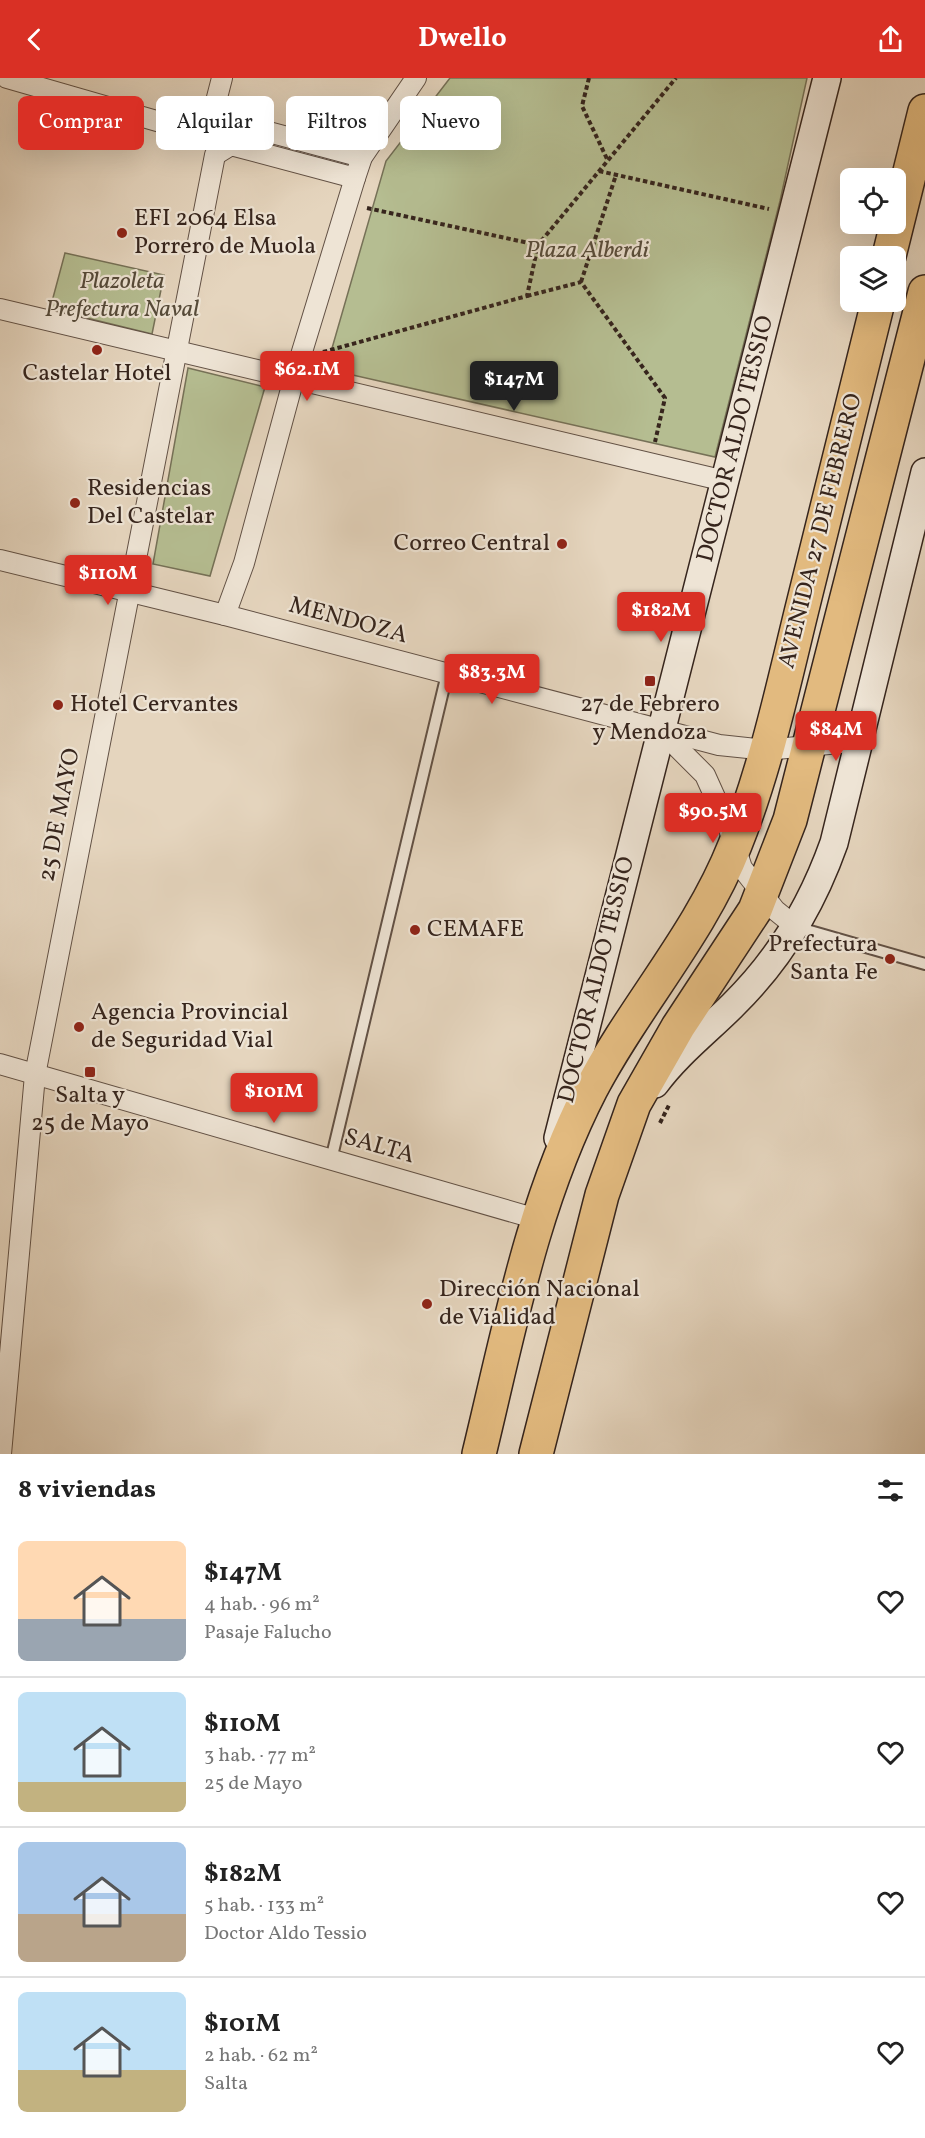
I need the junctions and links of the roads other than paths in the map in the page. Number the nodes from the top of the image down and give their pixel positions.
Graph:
1 (7, 78) edge
2 (222, 78) edge
3 (416, 78) edge
4 (827, 78) edge
5 (217, 96) edge
6 (925, 111) edge
7 (156, 121) edge
8 (274, 134) edge
9 (362, 157) junction
10 (355, 178) junction
11 (891, 246) edge
12 (925, 292) edge
13 (0, 309) edge
14 (876, 312) edge
15 (177, 350) junction
16 (294, 378) junction
17 (925, 472) edge
18 (725, 481) junction
19 (0, 560) edge
20 (130, 592) junction
21 (225, 615) junction
22 (447, 674) junction
23 (660, 730) junction
24 (860, 741) junction
25 (811, 745) junction
26 (766, 750) junction
27 (734, 848) junction
28 (761, 894) junction
29 (796, 927) junction
30 (925, 964) edge
31 (0, 1064) edge
32 (35, 1075) junction
33 (628, 1121) junction
34 (331, 1160) junction
35 (537, 1219) junction
36 (1, 1454) edge
37 (479, 1454) edge
38 (536, 1454) edge

1 - 7 street
2 - 5 street
3 - 9 street
4 - 18 main road, DOCTOR ALDO TESSIO
6 - 11 highway
8 - 9 street
9 - 10 street
10 - 15 street, 25 DE MAYO
10 - 16 street
12 - 25 highway, AVENIDA 27 DE FEBRERO
13 - 15 street
14 - 26 highway, AVENIDA 27 DE FEBRERO
15 - 16 street
15 - 20 street, 25 DE MAYO
16 - 18 street
16 - 21 street
17 - 24 main road, AVENIDA 27 DE FEBRERO
18 - 23 main road, DOCTOR ALDO TESSIO
19 - 20 street, MENDOZA
20 - 21 street, MENDOZA
20 - 32 street, 25 DE MAYO
21 - 22 street, MENDOZA
22 - 23 street, MENDOZA
22 - 34 lane
23 - 26 street, MENDOZA
23 - 27 street
23 - 35 main road, DOCTOR ALDO TESSIO
24 - 25 street, MENDOZA
24 - 29 main road, AVENIDA 27 DE FEBRERO
25 - 26 street, MENDOZA
25 - 28 highway, AVENIDA 27 DE FEBRERO
26 - 27 highway, AVENIDA 27 DE FEBRERO
27 - 28 street
27 - 35 highway, AVENIDA 27 DE FEBRERO
28 - 29 street
28 - 33 highway, AVENIDA 27 DE FEBRERO
29 - 30 lane
29 - 33 main road, AVENIDA 27 DE FEBRERO
31 - 32 street, SALTA
32 - 34 street, SALTA
32 - 36 street, 25 DE MAYO
33 - 38 highway, AVENIDA 27 DE FEBRERO
34 - 35 street, SALTA
35 - 37 highway, AVENIDA 27 DE FEBRERO

